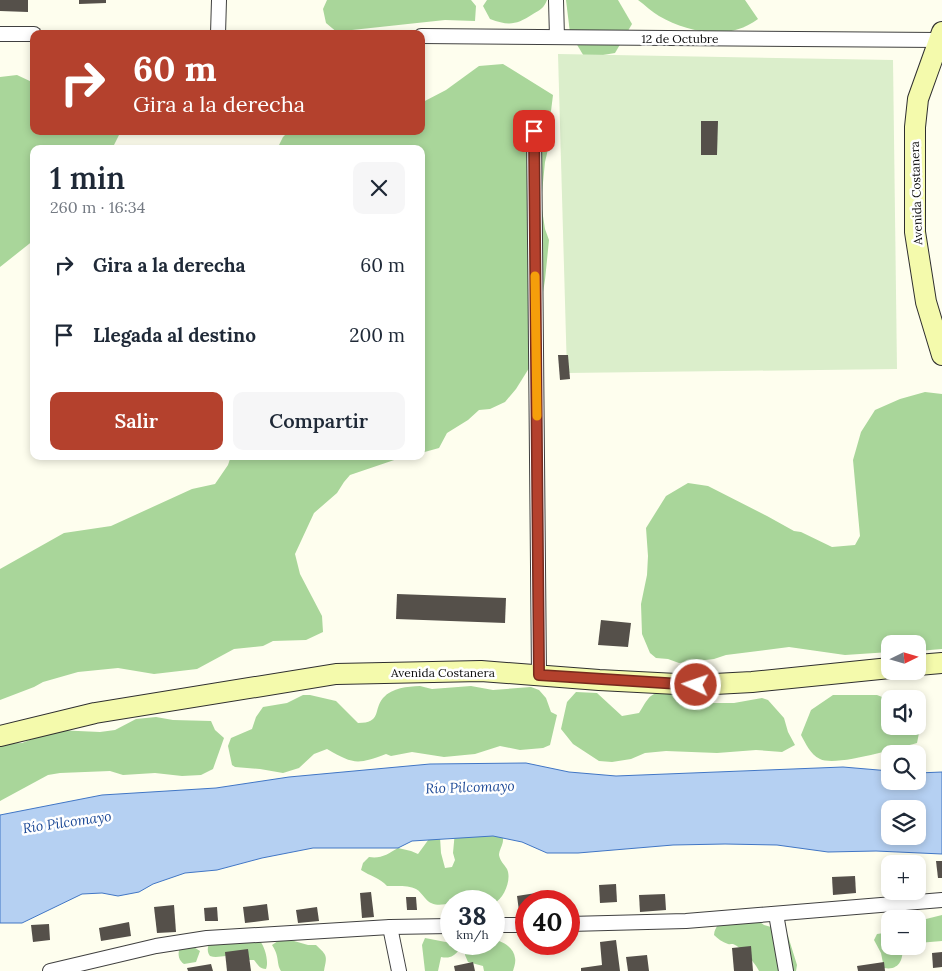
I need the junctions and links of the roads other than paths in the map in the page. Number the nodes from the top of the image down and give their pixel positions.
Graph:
1 (219, 0) edge
2 (556, 0) edge
3 (218, 30) edge
4 (0, 34) edge
5 (30, 34) edge
6 (425, 36) edge
7 (940, 36) edge
8 (557, 37) junction
9 (534, 131) dead end
10 (942, 355) edge
11 (942, 663) edge
12 (926, 664) edge
13 (881, 669) edge
14 (539, 675) junction
15 (0, 736) edge
16 (942, 900) edge
17 (776, 914) junction
18 (580, 924) edge
19 (440, 926) edge
20 (390, 927) junction
21 (103, 965) edge
22 (50, 971) edge
23 (399, 971) edge
24 (786, 971) edge

1 - 3 street
2 - 8 street
4 - 5 street
6 - 8 street, 12 de Octubre
7 - 8 street, 12 de Octubre
7 - 10 street, Avenida Costanera
9 - 14 street
11 - 12 street
13 - 14 street, Avenida Costanera
14 - 15 street, Avenida Costanera
16 - 17 street
17 - 18 street
17 - 24 street
19 - 20 street
20 - 21 street
20 - 23 street
21 - 22 street

